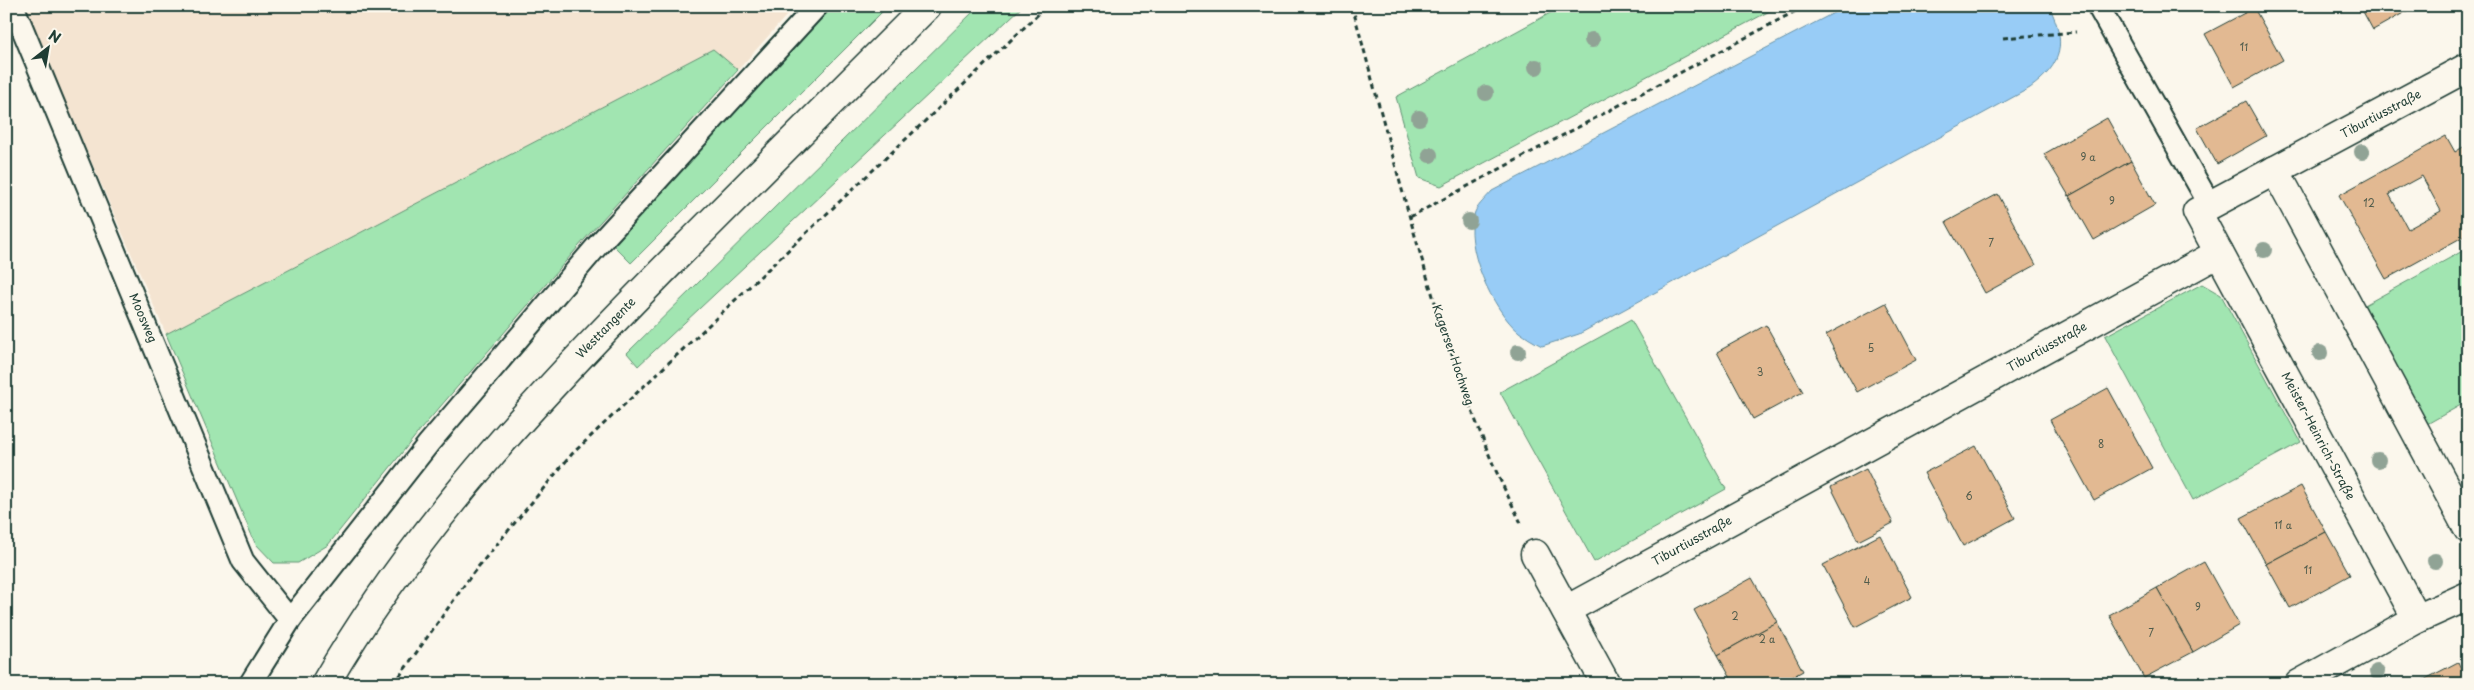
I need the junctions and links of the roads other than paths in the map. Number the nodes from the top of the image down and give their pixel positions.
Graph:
1 (13, 6) edge
2 (817, 6) edge
3 (927, 6) edge
4 (2098, 6) edge
5 (2468, 67) edge
6 (2275, 170) junction
7 (2210, 205) junction
8 (2219, 253) junction
9 (2468, 529) edge
10 (1535, 554) road end
11 (2468, 596) edge
12 (1566, 610) junction
13 (2417, 619) junction
14 (290, 620) junction
15 (250, 684) edge
16 (325, 684) edge
17 (1606, 684) edge
18 (2299, 684) edge

1 - 14 lane, Moosweg
2 - 14 lane
3 - 16 street, Westtangente
4 - 7 lane
5 - 6 street, Tiburtiusstraße
6 - 7 street, Tiburtiusstraße
6 - 9 street
7 - 8 street
8 - 12 street, Tiburtiusstraße
8 - 13 street, Meister-Heinrich-Straße
10 - 12 street
11 - 13 street
12 - 17 street
13 - 18 street
14 - 15 lane

